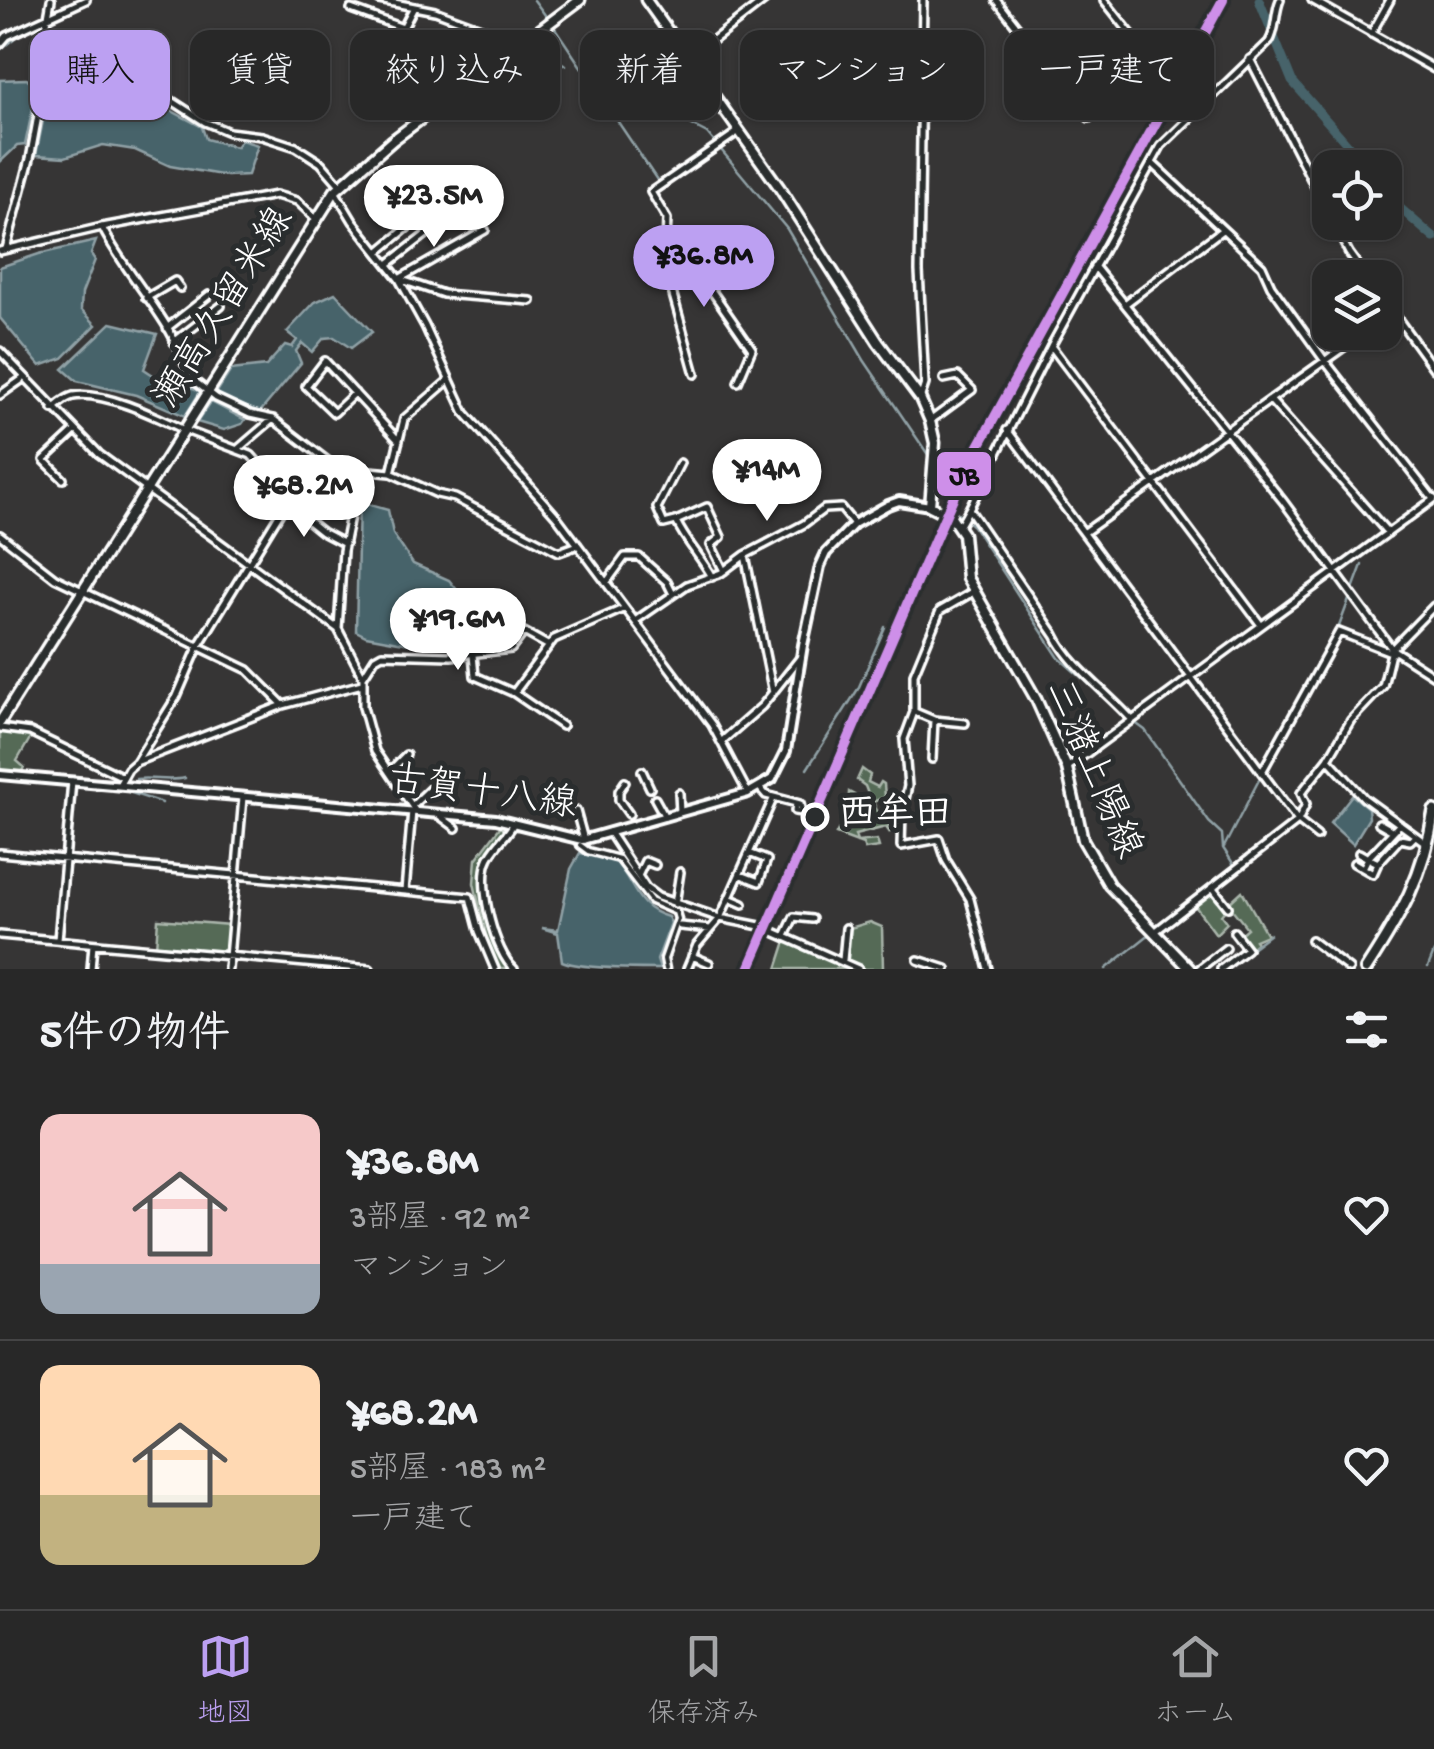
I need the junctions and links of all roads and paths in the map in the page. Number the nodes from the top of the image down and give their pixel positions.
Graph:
1 (51, 0) edge
2 (86, 0) edge
3 (379, 0) edge
4 (580, 0) edge
5 (646, 0) edge
6 (765, 0) edge
7 (923, 0) edge
8 (996, 0) edge
9 (1104, 0) edge
10 (1280, 0) edge
11 (1312, 0) edge
12 (1390, 0) edge
13 (414, 8) junction
14 (351, 9) dead end
15 (48, 15) junction
16 (403, 28) joint
17 (46, 30) edge
18 (487, 30) edge
19 (540, 30) edge
20 (668, 30) edge
21 (1020, 30) edge
22 (1128, 30) edge
23 (1371, 34) junction
24 (720, 35) edge
25 (0, 44) edge
26 (1250, 59) junction
27 (1434, 70) edge
28 (170, 100) edge
29 (720, 104) edge
30 (38, 120) edge
31 (419, 120) edge
32 (739, 131) junction
33 (1152, 164) junction
34 (466, 179) dead end
35 (1312, 181) edge
36 (337, 188) junction
37 (460, 208) dead end
38 (316, 218) junction
39 (102, 228) junction
40 (484, 230) dead end
41 (1222, 230) junction
42 (666, 234) junction
43 (3, 250) edge
44 (378, 252) junction
45 (388, 264) junction
46 (1094, 266) junction
47 (399, 279) junction
48 (180, 288) dead end
49 (208, 295) dead end
50 (146, 298) junction
51 (531, 301) dead end
52 (1125, 304) junction
53 (221, 306) dead end
54 (1402, 323) edge
55 (167, 328) junction
56 (174, 342) junction
57 (1050, 346) junction
58 (1341, 350) edge
59 (0, 351) edge
60 (1325, 361) junction
61 (1434, 369) edge
62 (696, 374) dead end
63 (24, 378) junction
64 (944, 379) dead end
65 (449, 380) junction
66 (738, 382) dead end
67 (208, 391) junction
68 (354, 393) junction
69 (0, 395) edge
70 (920, 398) junction
71 (1271, 401) junction
72 (54, 410) junction
73 (273, 420) junction
74 (930, 421) junction
75 (183, 429) junction
76 (1008, 430) junction
77 (76, 431) junction
78 (1227, 432) junction
79 (399, 441) junction
80 (238, 449) junction
81 (680, 463) dead end
82 (360, 470) junction
83 (392, 473) junction
84 (63, 479) dead end
85 (1154, 484) junction
86 (146, 489) junction
87 (1434, 499) edge
88 (286, 503) junction
89 (930, 506) junction
90 (969, 509) junction
91 (940, 511) dead end
92 (952, 518) dead end
93 (676, 520) junction
94 (854, 524) junction
95 (959, 526) junction
96 (1085, 532) junction
97 (1388, 533) junction
98 (0, 534) edge
99 (345, 544) junction
100 (578, 545) junction
101 (745, 554) junction
102 (249, 564) junction
103 (724, 572) junction
104 (1334, 572) junction
105 (712, 578) junction
106 (606, 583) junction
107 (82, 589) junction
108 (976, 590) junction
109 (673, 594) junction
110 (1434, 606) edge
111 (626, 608) junction
112 (635, 621) junction
113 (1261, 625) junction
114 (338, 630) junction
115 (198, 645) junction
116 (548, 646) junction
117 (1393, 651) junction
118 (473, 654) junction
119 (802, 655) junction
120 (1192, 676) junction
121 (1434, 676) edge
122 (362, 681) junction
123 (514, 693) junction
124 (773, 693) junction
125 (283, 704) junction
126 (914, 712) junction
127 (934, 720) junction
128 (1132, 720) junction
129 (966, 722) dead end
130 (0, 725) edge
131 (562, 726) dead end
132 (721, 742) junction
133 (406, 755) dead end
134 (932, 759) dead end
135 (1328, 759) junction
136 (136, 762) junction
137 (1067, 768) junction
138 (1262, 770) junction
139 (642, 771) dead end
140 (388, 772) junction
141 (0, 775) edge
142 (122, 777) junction
143 (72, 781) junction
144 (626, 782) dead end
145 (434, 785) dead end
146 (118, 786) junction
147 (650, 788) dead end
148 (760, 788) junction
149 (679, 793) dead end
150 (748, 794) junction
151 (244, 797) junction
152 (774, 797) junction
153 (654, 799) dead end
154 (796, 803) dead end
155 (413, 810) junction
156 (576, 811) dead end
157 (680, 812) junction
158 (1434, 813) edge
159 (436, 814) junction
160 (629, 814) dead end
161 (665, 817) junction
162 (1298, 821) junction
163 (1379, 822) dead end
164 (514, 823) junction
165 (1400, 823) junction
166 (456, 828) dead end
167 (1393, 830) junction
168 (609, 832) junction
169 (1374, 834) dead end
170 (1318, 836) dead end
171 (1415, 836) junction
172 (1406, 840) junction
173 (1431, 840) edge
174 (582, 842) junction
175 (1365, 842) dead end
176 (1380, 843) junction
177 (1394, 846) junction
178 (750, 853) junction
179 (1359, 853) dead end
180 (0, 854) edge
181 (1386, 855) junction
182 (1368, 858) junction
183 (65, 860) junction
184 (1354, 863) dead end
185 (1378, 863) junction
186 (655, 866) dead end
187 (1363, 868) junction
188 (680, 872) dead end
189 (740, 875) junction
190 (236, 876) junction
191 (638, 876) junction
192 (1214, 888) junction
193 (405, 891) junction
194 (729, 898) junction
195 (675, 904) junction
196 (743, 904) dead end
197 (1228, 906) dead end
198 (720, 918) junction
199 (812, 918) dead end
200 (680, 926) dead end
201 (846, 928) dead end
202 (710, 929) junction
203 (1156, 931) junction
204 (1234, 932) dead end
205 (0, 935) edge
206 (785, 936) junction
207 (58, 940) junction
208 (1310, 940) dead end
209 (93, 944) junction
210 (1226, 948) dead end
211 (229, 956) junction
212 (692, 956) junction
213 (918, 960) dead end
214 (843, 961) junction
215 (708, 963) dead end
216 (937, 968) edge
217 (91, 969) edge
218 (228, 969) edge
219 (370, 969) edge
220 (495, 969) edge
221 (514, 969) edge
222 (666, 969) edge
223 (687, 969) edge
224 (858, 969) edge
225 (946, 969) edge
226 (988, 969) edge
227 (1190, 969) edge
228 (1199, 969) edge
229 (1220, 969) edge
230 (1350, 969) edge
231 (1366, 969) edge

1 - 15 street
2 - 15 street
3 - 13 street
4 - 19 main road, 瀬高久留米線
5 - 20 main road
6 - 24 street
7 - 70 street
8 - 21 street
9 - 22 street
10 - 26 street
11 - 23 street
12 - 23 street
13 - 16 street
13 - 18 street
14 - 16 street
15 - 17 street
15 - 25 street
23 - 27 street
26 - 33 street
26 - 35 street
28 - 36 street
29 - 32 main road
30 - 43 street
31 - 36 main road, 瀬高久留米線
32 - 42 street
32 - 70 main road
33 - 41 street
33 - 46 street
34 - 44 street
36 - 38 main road, 瀬高久留米線
36 - 44 street
37 - 45 street
38 - 39 street
38 - 67 main road, 瀬高久留米線
39 - 43 street
39 - 50 street
40 - 47 street
41 - 52 street
41 - 60 street
42 - 62 street
42 - 66 street
44 - 45 street
45 - 47 street
46 - 52 street
46 - 57 street
47 - 51 street
47 - 65 street
48 - 50 street
49 - 55 street
50 - 55 street
52 - 78 street
53 - 56 street
54 - 61 street
55 - 56 street
56 - 67 street
57 - 76 street
57 - 85 street
58 - 60 street
59 - 63 street
60 - 71 street
60 - 87 street
63 - 69 street
63 - 72 street
64 - 74 street
65 - 79 street
65 - 100 street
67 - 73 street
67 - 75 main road, 瀬高久留米線
68 - 68 street
68 - 79 street
70 - 74 main road
71 - 78 street
71 - 97 street
72 - 75 street
72 - 77 street
73 - 80 street
73 - 82 street
74 - 89 main road
75 - 80 street
75 - 86 main road, 瀬高久留米線
76 - 90 street
76 - 96 street
77 - 84 street
77 - 86 street
78 - 85 street
78 - 104 street
79 - 83 street
80 - 88 street
81 - 93 street
82 - 83 street
82 - 99 street
83 - 100 street
85 - 96 street
85 - 113 street
86 - 102 street
86 - 107 main road, 瀬高久留米線
87 - 97 street
88 - 99 street
88 - 102 street
89 - 91 main road
89 - 94 main road
90 - 95 street
90 - 128 street
92 - 95 main road
93 - 103 street
93 - 105 street
94 - 101 street
94 - 119 main road
95 - 108 main road, 三潴上陽線
96 - 120 street
97 - 104 street
98 - 107 street
99 - 114 street
100 - 106 street
101 - 103 street
101 - 124 street
102 - 114 street
102 - 115 street
103 - 105 street
104 - 113 street
104 - 117 street
105 - 109 street
106 - 109 street
106 - 111 street
107 - 115 street
107 - 130 main road, 瀬高久留米線
108 - 126 street
108 - 137 main road, 三潴上陽線
109 - 112 street
110 - 117 street
111 - 112 street
111 - 116 street
112 - 132 street
113 - 120 street
114 - 122 street
115 - 125 street
115 - 136 street
116 - 118 street
116 - 123 street
117 - 121 street
117 - 135 street
117 - 138 street
118 - 122 street
118 - 123 street
119 - 124 street
119 - 148 main road
120 - 128 street
120 - 138 street
122 - 125 street
122 - 140 street
123 - 131 street
124 - 132 street
125 - 136 street
126 - 127 street
126 - 226 street
127 - 129 street
127 - 134 street
128 - 137 street
130 - 142 street
132 - 150 street
133 - 140 street
135 - 162 street
135 - 165 street
136 - 142 street
137 - 203 main road, 三潴上陽線
138 - 162 street
139 - 147 street
140 - 155 street
141 - 143 main road, 古賀十八線
142 - 146 street
143 - 146 main road, 古賀十八線
143 - 183 street
144 - 160 street
145 - 155 street
146 - 151 main road, 古賀十八線
148 - 150 main road, 古賀十八線
148 - 152 street
149 - 157 street
150 - 157 main road, 古賀十八線
151 - 155 main road, 古賀十八線
151 - 190 street
152 - 154 street
152 - 178 street
153 - 161 street
155 - 159 main road, 古賀十八線
155 - 193 street
156 - 174 street
157 - 161 main road, 古賀十八線
158 - 173 highway
159 - 164 main road, 古賀十八線
159 - 166 street
161 - 168 main road, 古賀十八線
162 - 170 street
162 - 192 street
163 - 167 street
164 - 174 main road, 古賀十八線
164 - 221 street
165 - 167 street
165 - 171 street
167 - 172 street
167 - 176 street
168 - 174 main road, 古賀十八線
168 - 191 street
169 - 176 street
171 - 172 street
171 - 173 street
172 - 177 street
173 - 231 highway
174 - 222 street
175 - 176 street
176 - 177 street
176 - 181 street
176 - 182 street
177 - 181 street
178 - 189 street
178 - 189 street
179 - 182 street
180 - 183 street
181 - 185 street
182 - 185 street
182 - 187 street
183 - 190 street
183 - 207 street
184 - 187 street
185 - 187 street
186 - 191 street
188 - 195 street
189 - 194 street
190 - 193 street
190 - 211 street
191 - 195 street
192 - 197 street
192 - 203 street
193 - 220 street
194 - 196 street
194 - 198 street
195 - 198 street
198 - 202 street
198 - 206 street
199 - 206 street
200 - 202 street
201 - 214 street
202 - 212 street
203 - 227 main road, 三潴上陽線
204 - 229 street
205 - 207 street
206 - 214 street
207 - 209 street
208 - 230 street
209 - 211 street
209 - 217 street
210 - 228 street
211 - 218 street
211 - 219 street
212 - 215 street
212 - 223 street
213 - 216 street
214 - 224 street
216 - 225 street

